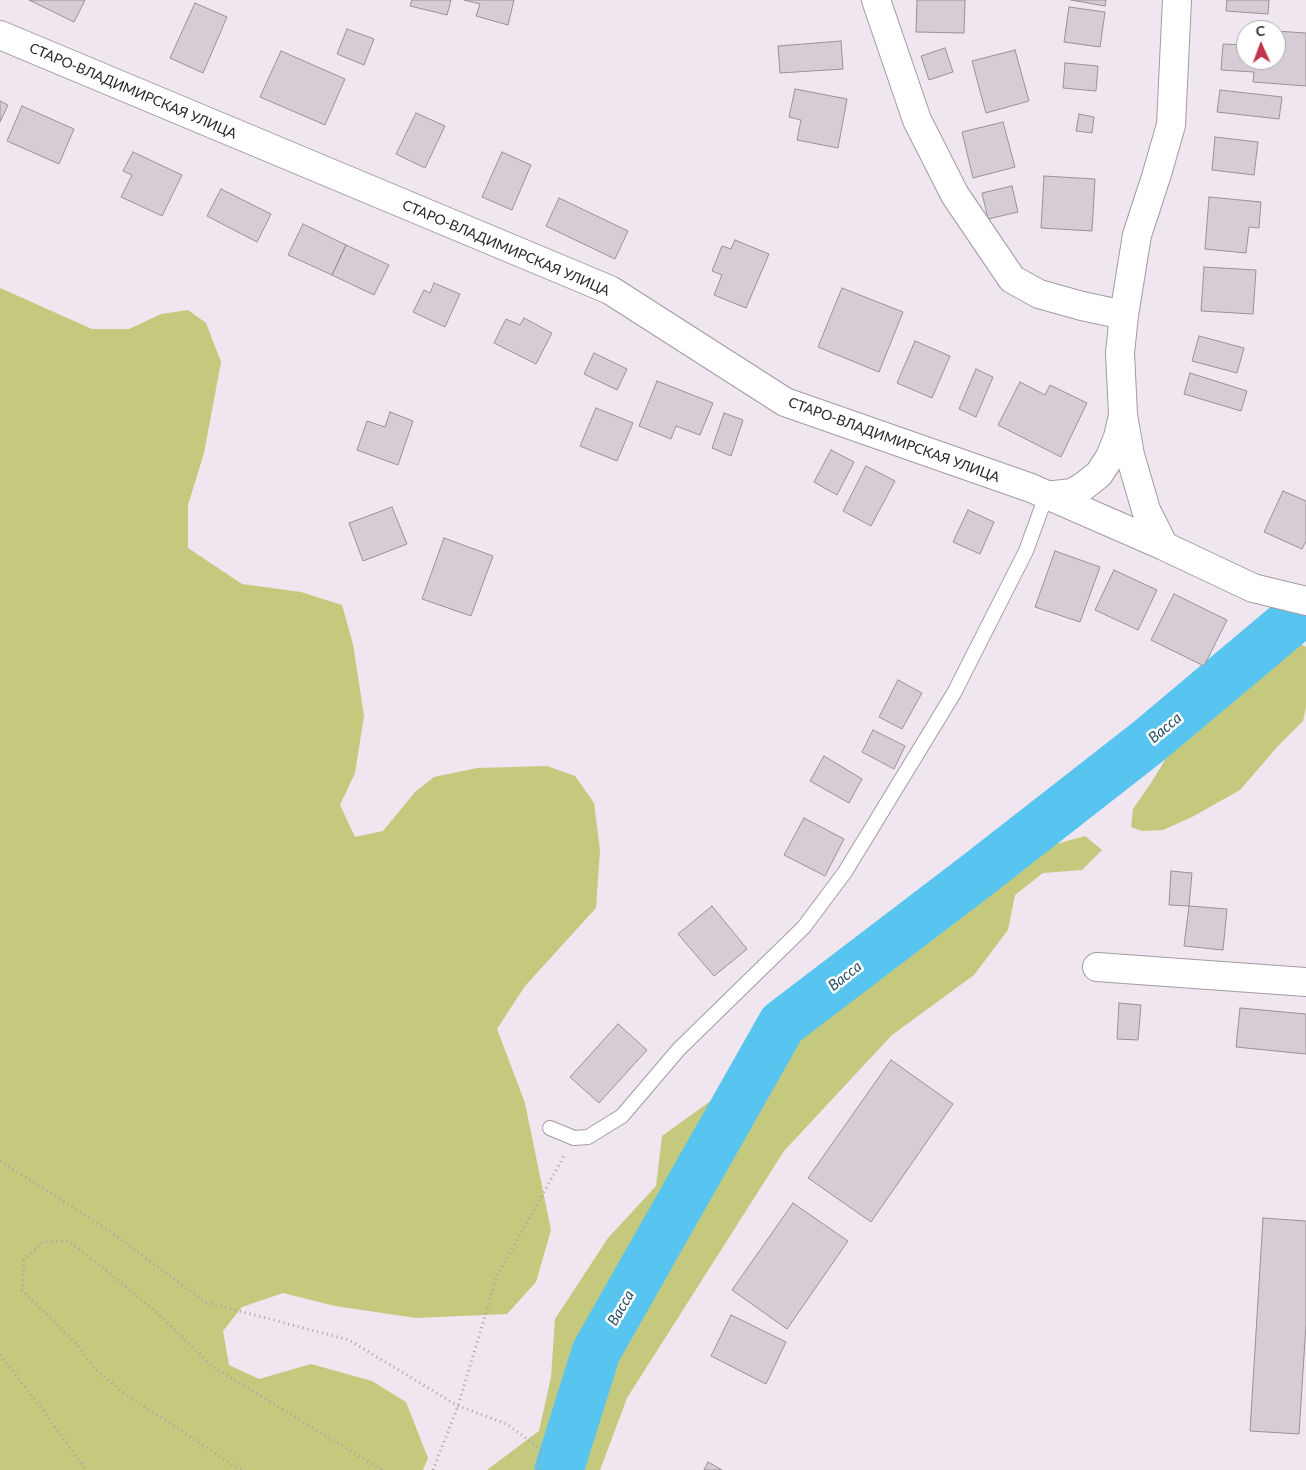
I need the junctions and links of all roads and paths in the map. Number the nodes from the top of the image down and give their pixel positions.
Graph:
1 (876, 0) edge
2 (1177, 0) edge
3 (0, 36) edge
4 (1124, 315) junction
5 (1123, 415) junction
6 (1046, 496) junction
7 (1164, 546) junction
8 (1306, 601) edge
9 (1097, 967) dead end
10 (1306, 982) edge
11 (550, 1128) dead end
12 (574, 1138) junction
13 (0, 1161) edge
14 (0, 1356) edge
15 (458, 1406) junction
16 (86, 1470) edge
17 (241, 1470) edge
18 (382, 1470) edge
19 (433, 1470) edge
20 (538, 1470) edge

1 - 4 street
2 - 4 street
3 - 6 street, СТАРО-ВЛАДИМИРСКАЯ УЛИЦА
4 - 5 street
5 - 6 street
5 - 7 street
6 - 7 street, СТАРО-ВЛАДИМИРСКАЯ УЛИЦА
6 - 12 lane
7 - 8 street, СТАРО-ВЛАДИМИРСКАЯ УЛИЦА
9 - 10 street
11 - 12 lane
12 - 15 path
13 - 15 path
14 - 16 path
15 - 19 path
15 - 20 path
17 - 18 path

